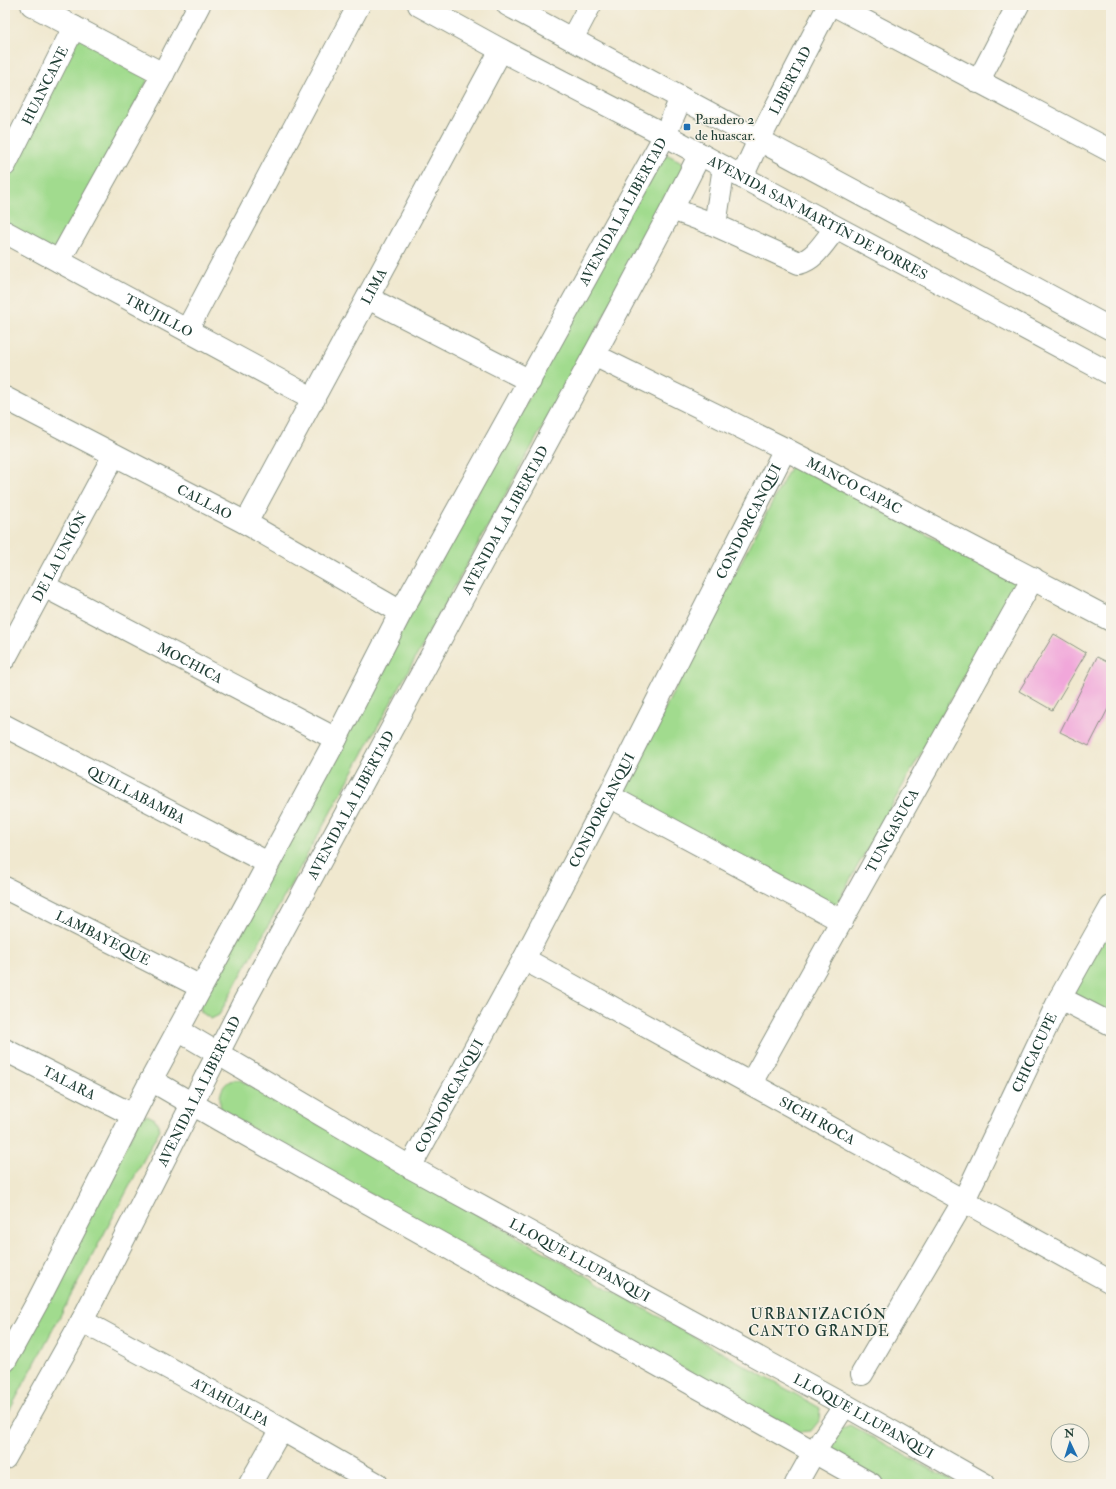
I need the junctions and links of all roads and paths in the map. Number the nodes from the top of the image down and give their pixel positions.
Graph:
1 (32, 5) edge
2 (199, 5) edge
3 (359, 5) edge
4 (419, 5) edge
5 (508, 5) edge
6 (590, 5) edge
7 (829, 5) edge
8 (834, 5) edge
9 (1018, 5) edge
10 (74, 26) junction
11 (572, 39) junction
12 (501, 50) junction
13 (164, 74) junction
14 (978, 82) junction
15 (681, 98) junction
16 (665, 135) junction
17 (759, 140) junction
18 (1111, 151) edge
19 (700, 154) junction
20 (5, 165) edge
21 (733, 172) junction
22 (672, 209) junction
23 (714, 225) junction
24 (836, 228) junction
25 (5, 232) edge
26 (59, 261) junction
27 (368, 298) junction
28 (1111, 329) edge
29 (188, 330) junction
30 (594, 355) junction
31 (1111, 374) edge
32 (530, 381) junction
33 (5, 398) edge
34 (314, 399) junction
35 (785, 449) junction
36 (114, 455) junction
37 (246, 523) junction
38 (1033, 578) junction
39 (44, 586) junction
40 (401, 612) junction
41 (1111, 620) edge
42 (5, 658) edge
43 (5, 726) edge
44 (336, 739) junction
45 (609, 796) junction
46 (268, 863) junction
47 (5, 888) edge
48 (1111, 907) edge
49 (842, 921) junction
50 (524, 959) junction
51 (201, 987) junction
52 (1060, 998) junction
53 (1111, 1024) edge
54 (178, 1030) junction
55 (5, 1050) edge
56 (218, 1053) junction
57 (151, 1080) junction
58 (751, 1083) junction
59 (192, 1103) junction
60 (133, 1115) junction
61 (410, 1166) junction
62 (963, 1202) junction
63 (1111, 1282) edge
64 (82, 1321) junction
65 (5, 1361) edge
66 (862, 1374) dead end
67 (845, 1405) junction
68 (281, 1429) junction
69 (814, 1452) junction
70 (5, 1458) edge
71 (250, 1484) edge
72 (377, 1484) edge
73 (796, 1484) edge
74 (871, 1484) edge
75 (984, 1484) edge

1 - 10 street
2 - 13 street
3 - 29 street
4 - 12 street, AVENIDA SAN MARTÍN DE PORRES
5 - 11 street
6 - 11 street
7 - 17 street, LIBERTAD
8 - 14 street
9 - 14 street
10 - 13 street
10 - 20 street, HUANCANE
11 - 15 street
12 - 16 street, AVENIDA SAN MARTÍN DE PORRES
12 - 27 street, LIMA
13 - 26 street
14 - 18 street
15 - 16 street, AVENIDA LA LIBERTAD
15 - 17 street
16 - 19 street, AVENIDA SAN MARTÍN DE PORRES
16 - 32 street, AVENIDA LA LIBERTAD
17 - 21 street, LIBERTAD
17 - 28 street
19 - 21 street, AVENIDA SAN MARTÍN DE PORRES
19 - 22 street, AVENIDA LA LIBERTAD
21 - 23 street, LIBERTAD
21 - 24 street, AVENIDA SAN MARTÍN DE PORRES
22 - 23 street
22 - 30 street, AVENIDA LA LIBERTAD
23 - 24 street
24 - 31 street, AVENIDA SAN MARTÍN DE PORRES
25 - 26 street, TRUJILLO
26 - 29 street, TRUJILLO
27 - 32 street
27 - 34 street, LIMA
29 - 34 street, TRUJILLO
30 - 35 street, MANCO CAPAC
30 - 56 street, AVENIDA LA LIBERTAD
32 - 40 street, AVENIDA LA LIBERTAD
33 - 36 street, CALLAO
34 - 37 street, LIMA
35 - 38 street, MANCO CAPAC
35 - 45 street, CONDORCANQUI
36 - 37 street, CALLAO
36 - 39 street, DE LA UNIÓN
37 - 40 street, CALLAO
38 - 41 street, MANCO CAPAC
38 - 49 street, TUNGASUCA
39 - 42 street, DE LA UNIÓN
39 - 44 street, MOCHICA
40 - 44 street, AVENIDA LA LIBERTAD
43 - 46 street, QUILLABAMBA
44 - 46 street, AVENIDA LA LIBERTAD
45 - 49 street
45 - 50 street, CONDORCANQUI
46 - 51 street, AVENIDA LA LIBERTAD
47 - 51 street, LAMBAYEQUE
48 - 52 street, CHICACUPE
49 - 58 street, TUNGASUCA
50 - 58 street, SICHI ROCA
50 - 61 street, CONDORCANQUI
51 - 54 street, AVENIDA LA LIBERTAD
52 - 53 street
52 - 62 street, CHICACUPE
54 - 56 street, LLOQUE LLUPANQUI
54 - 57 street, AVENIDA LA LIBERTAD
55 - 60 street, TALARA
56 - 59 street, AVENIDA LA LIBERTAD
56 - 61 street, LLOQUE LLUPANQUI
57 - 59 street
57 - 60 street, AVENIDA LA LIBERTAD
58 - 62 street, SICHI ROCA
59 - 64 street, AVENIDA LA LIBERTAD
59 - 69 street
60 - 65 street, AVENIDA LA LIBERTAD
61 - 67 street, LLOQUE LLUPANQUI
62 - 63 street, SICHI ROCA
62 - 66 street, CHICACUPE
64 - 68 street, ATAHUALPA
64 - 70 street, AVENIDA LA LIBERTAD
67 - 69 street
67 - 75 street, LLOQUE LLUPANQUI
68 - 71 street
68 - 72 street, ATAHUALPA
69 - 73 street
69 - 74 street

